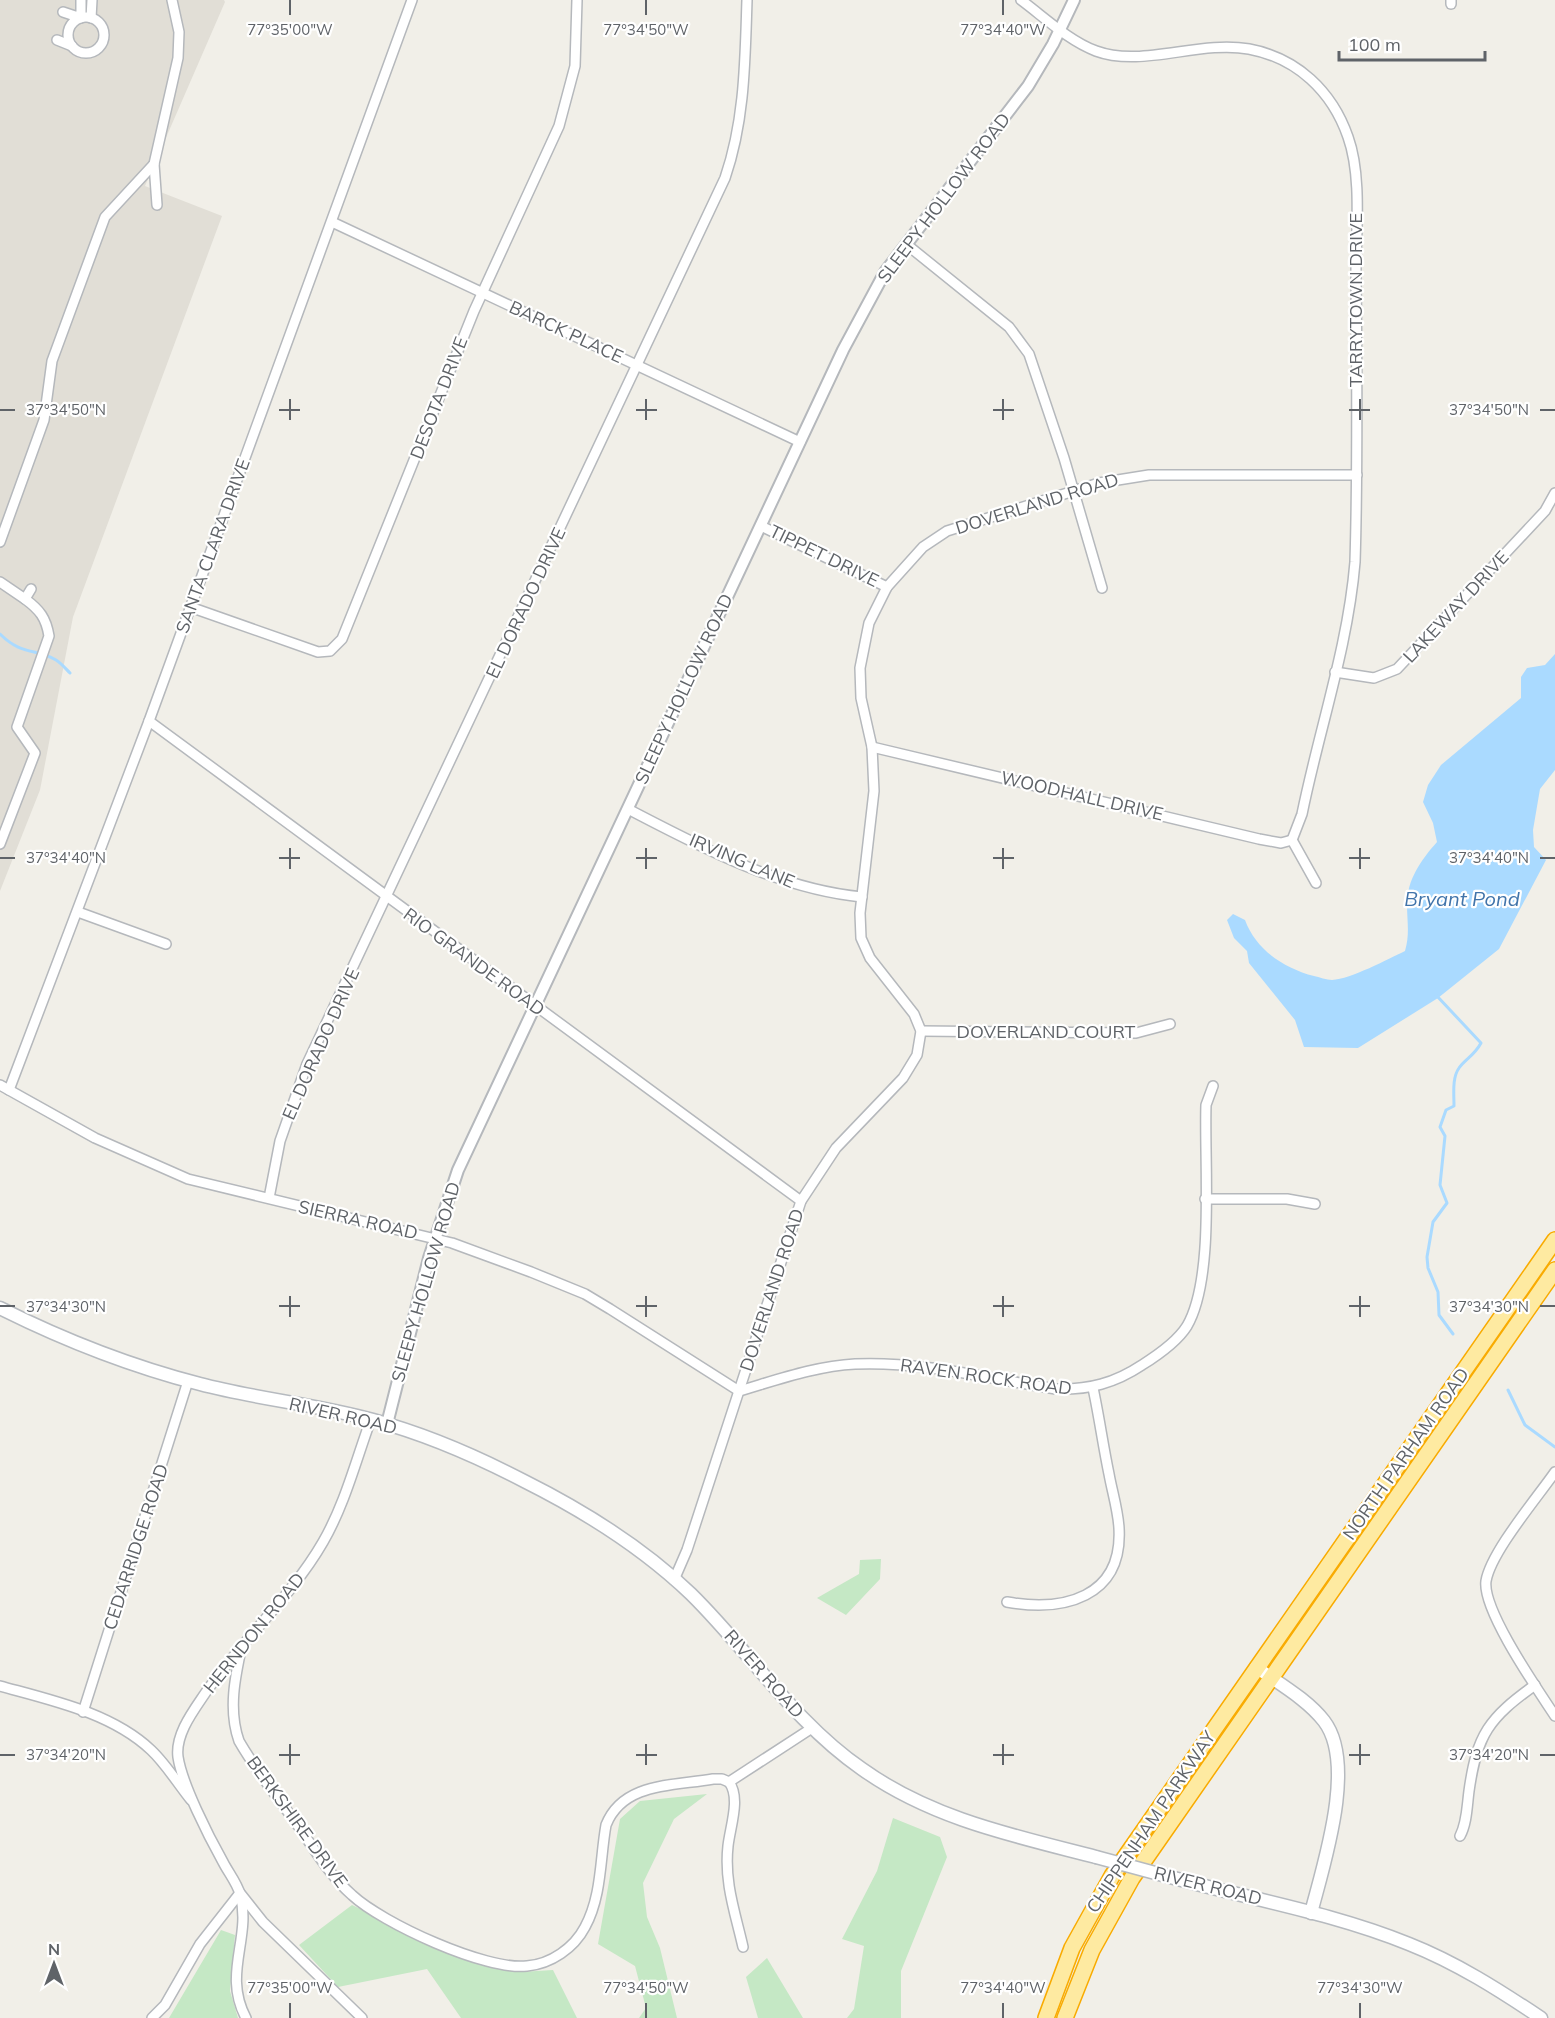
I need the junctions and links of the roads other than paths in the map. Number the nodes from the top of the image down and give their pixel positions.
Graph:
1 (81, 0) edge
2 (92, 0) edge
3 (172, 0) edge
4 (412, 0) edge
5 (577, 0) edge
6 (747, 0) edge
7 (1022, 0) edge
8 (1074, 0) edge
9 (63, 12) dead end
10 (81, 18) junction
11 (92, 18) junction
12 (1060, 29) junction
13 (57, 40) dead end
14 (72, 46) junction
15 (154, 164) junction
16 (157, 205) dead end
17 (332, 222) junction
18 (906, 244) junction
19 (482, 292) junction
20 (637, 365) junction
21 (800, 442) junction
22 (1357, 475) junction
23 (1073, 490) junction
24 (1555, 493) edge
25 (761, 526) junction
26 (0, 542) edge
27 (10, 576) dead end
28 (3, 584) edge
29 (887, 586) junction
30 (1102, 588) dead end
31 (31, 589) dead end
32 (25, 599) junction
33 (190, 607) junction
34 (1335, 672) junction
35 (149, 721) junction
36 (872, 747) junction
37 (628, 809) junction
38 (1292, 840) junction
39 (0, 844) edge
40 (1316, 882) dead end
41 (862, 897) junction
42 (387, 898) junction
43 (78, 912) junction
44 (166, 944) dead end
45 (535, 1006) junction
46 (1170, 1024) dead end
47 (921, 1031) junction
48 (0, 1085) edge
49 (1213, 1086) dead end
50 (9, 1090) junction
51 (268, 1198) junction
52 (1205, 1199) junction
53 (801, 1201) junction
54 (1315, 1204) dead end
55 (435, 1238) junction
56 (1555, 1240) edge
57 (1555, 1270) edge
58 (0, 1308) edge
59 (188, 1381) junction
60 (1093, 1388) junction
61 (739, 1391) junction
62 (371, 1419) junction
63 (387, 1424) junction
64 (1555, 1472) edge
65 (674, 1580) junction
66 (1007, 1602) dead end
67 (242, 1645) junction
68 (1256, 1667) junction
69 (1272, 1678) junction
70 (1535, 1685) junction
71 (0, 1686) edge
72 (83, 1712) junction
73 (1555, 1716) edge
74 (812, 1728) junction
75 (729, 1782) junction
76 (197, 1806) junction
77 (1460, 1836) dead end
78 (240, 1893) junction
79 (1311, 1913) junction
80 (743, 1947) dead end
81 (152, 2018) edge
82 (246, 2018) edge
83 (362, 2018) edge
84 (1046, 2018) edge
85 (1065, 2018) edge
86 (1541, 2018) edge

1 - 10 street
2 - 11 street
3 - 15 street
4 - 17 street, SANTA CLARA DRIVE
5 - 19 street, DESOTA DRIVE
6 - 20 street, EL DORADO DRIVE
7 - 12 street, TARRYTOWN DRIVE
8 - 12 street, SLEEPY HOLLOW ROAD
9 - 10 street
10 - 11 street
10 - 14 street
11 - 14 street
12 - 18 street, SLEEPY HOLLOW ROAD
12 - 22 street, TARRYTOWN DRIVE
13 - 14 street
15 - 16 street
15 - 26 street
17 - 19 street, BARCK PLACE
17 - 33 street, SANTA CLARA DRIVE
18 - 21 street, SLEEPY HOLLOW ROAD
18 - 23 street
19 - 20 street, BARCK PLACE
19 - 33 street, DESOTA DRIVE
20 - 21 street, BARCK PLACE
20 - 42 street, EL DORADO DRIVE
21 - 25 street, SLEEPY HOLLOW ROAD
22 - 23 street, DOVERLAND ROAD
22 - 34 street, TARRYTOWN DRIVE
23 - 29 street, DOVERLAND ROAD
23 - 30 street
24 - 34 street, LAKEWAY DRIVE
25 - 29 street, TIPPET DRIVE
25 - 37 street, SLEEPY HOLLOW ROAD
27 - 28 street
28 - 32 street
29 - 36 street, DOVERLAND ROAD
31 - 32 street
32 - 39 street
33 - 35 street, SANTA CLARA DRIVE
34 - 38 street, TARRYTOWN DRIVE
35 - 42 street, RIO GRANDE ROAD
35 - 43 street, SANTA CLARA DRIVE
36 - 38 street, WOODHALL DRIVE
36 - 41 street, DOVERLAND ROAD
37 - 41 street, IRVING LANE
37 - 45 street, SLEEPY HOLLOW ROAD
38 - 40 street
41 - 47 street, DOVERLAND ROAD
42 - 45 street, RIO GRANDE ROAD
42 - 51 street, EL DORADO DRIVE
43 - 44 street
43 - 50 street, SANTA CLARA DRIVE
45 - 53 street, RIO GRANDE ROAD
45 - 55 street, SLEEPY HOLLOW ROAD
46 - 47 street, DOVERLAND COURT
47 - 53 street, DOVERLAND ROAD
48 - 50 street, SIERRA ROAD
49 - 52 street, RAVEN ROCK ROAD
50 - 51 street, SIERRA ROAD
51 - 55 street, SIERRA ROAD
52 - 54 street
52 - 60 street, RAVEN ROCK ROAD
53 - 61 street, DOVERLAND ROAD
55 - 61 street, SIERRA ROAD
55 - 63 street, SLEEPY HOLLOW ROAD
56 - 68 highway, NORTH PARHAM ROAD
57 - 69 highway, NORTH PARHAM ROAD
58 - 59 main road, RIVER ROAD
59 - 62 main road, RIVER ROAD
59 - 72 street, CEDARRIDGE ROAD
60 - 61 street, RAVEN ROCK ROAD
60 - 66 street
61 - 65 street, DOVERLAND ROAD
62 - 63 main road, RIVER ROAD
62 - 67 street, HERNDON ROAD
63 - 65 main road, RIVER ROAD
64 - 70 street
65 - 74 main road, RIVER ROAD
67 - 75 street, BERKSHIRE DRIVE
67 - 76 street, HERNDON ROAD
68 - 69 main road
68 - 84 highway, CHIPPENHAM PARKWAY
69 - 79 main road
69 - 85 highway, CHIPPENHAM PARKWAY
70 - 73 street
70 - 77 street
71 - 72 street
72 - 76 street
74 - 75 street
74 - 79 main road, RIVER ROAD, bridge
75 - 80 street
76 - 78 street, HERNDON ROAD
78 - 81 street
78 - 82 street, HERNDON ROAD
78 - 83 street
79 - 86 main road, RIVER ROAD

